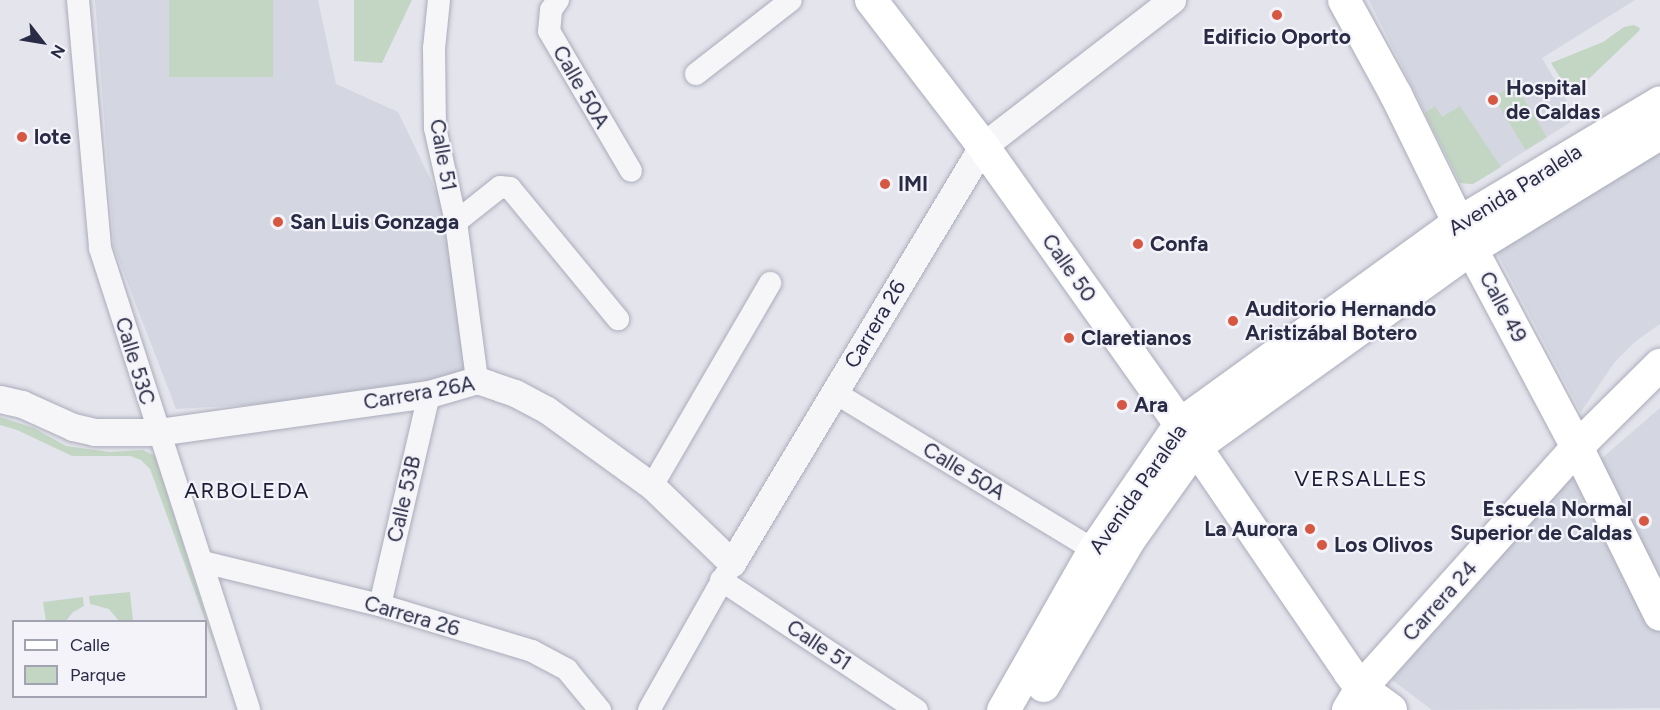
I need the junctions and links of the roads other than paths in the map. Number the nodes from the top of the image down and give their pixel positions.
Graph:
1 (78, 0) edge
2 (439, 0) edge
3 (558, 0) edge
4 (791, 0) edge
5 (871, 0) edge
6 (1172, 0) edge
7 (1344, 0) edge
8 (696, 74) dead end
9 (1660, 102) edge
10 (1660, 132) edge
11 (983, 146) junction
12 (631, 171) dead end
13 (456, 222) junction
14 (1465, 236) junction
15 (770, 283) dead end
16 (618, 320) dead end
17 (1660, 364) edge
18 (477, 380) junction
19 (834, 392) junction
20 (429, 393) junction
21 (0, 399) edge
22 (158, 432) junction
23 (1187, 435) junction
24 (1577, 447) junction
25 (652, 486) junction
26 (1094, 550) junction
27 (203, 562) junction
28 (727, 572) junction
29 (380, 605) junction
30 (1660, 615) edge
31 (1355, 699) edge
32 (249, 710) edge
33 (600, 710) edge
34 (649, 710) edge
35 (917, 710) edge
36 (1003, 710) edge
37 (1029, 710) edge
38 (1391, 710) edge

1 - 22 street, Calle 53C
2 - 13 street, Calle 51
3 - 12 street, Calle 50A
4 - 8 street
5 - 11 main road, Calle 50
6 - 11 street, Carrera 26
7 - 14 main road, Calle 49
9 - 14 main road, Avenida Paralela
10 - 14 main road, Avenida Paralela
11 - 19 street, Carrera 26
11 - 23 main road, Calle 50
13 - 16 street
13 - 18 street, Calle 51
14 - 23 main road, Avenida Paralela
14 - 24 main road, Calle 49
15 - 25 street
17 - 24 main road, Carrera 24
18 - 20 street, Carrera 26A
18 - 25 street, Carrera 26A
19 - 26 street, Calle 50A
19 - 28 street, Carrera 26
20 - 22 street, Carrera 26A
20 - 29 street, Calle 53B
21 - 22 street, Carrera 26A
22 - 27 street, Calle 53C
23 - 26 main road, Avenida Paralela
23 - 31 main road, Calle 50
23 - 37 main road, Avenida Paralela
24 - 30 main road, Calle 49
24 - 31 main road, Carrera 24
25 - 28 street, Carrera 26A
26 - 36 main road, Avenida Paralela
27 - 29 street, Carrera 26
27 - 32 street, Calle 53C
28 - 34 street, Carrera 26
28 - 35 street, Calle 51
29 - 33 street, Carrera 26
31 - 38 main road, Calle 50

